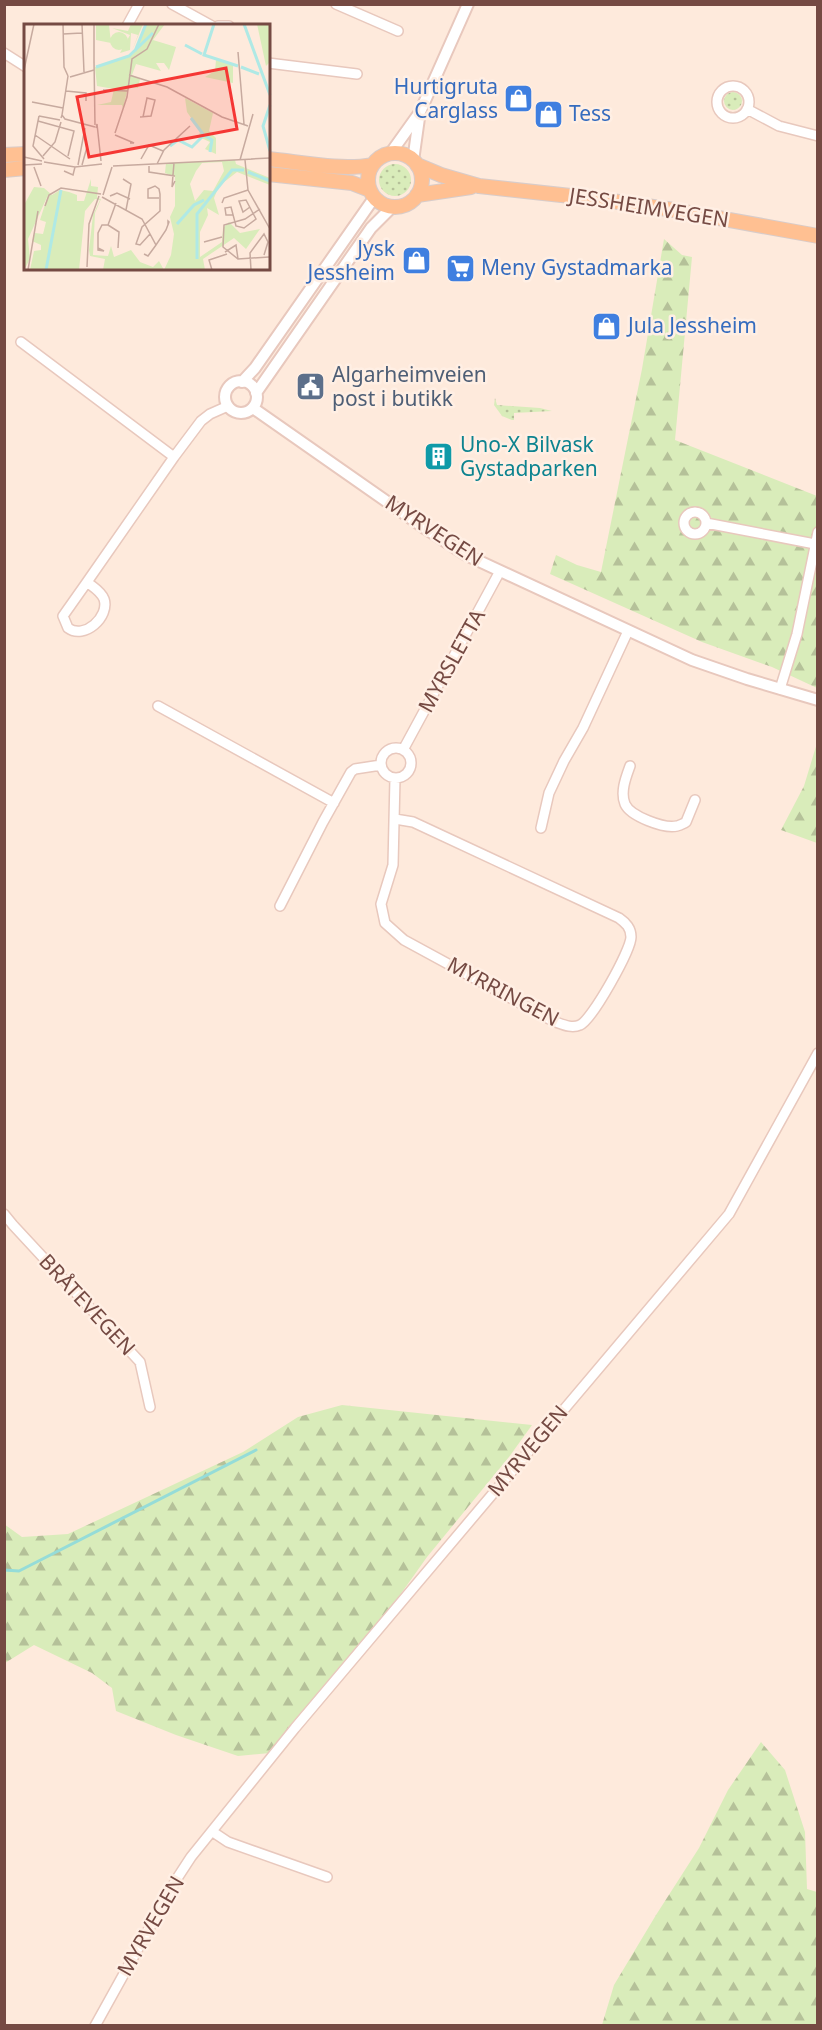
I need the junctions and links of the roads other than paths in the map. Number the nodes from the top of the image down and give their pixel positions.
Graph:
1 (139, 4) edge
2 (172, 4) edge
3 (336, 4) edge
4 (468, 4) edge
5 (128, 24) edge
6 (208, 24) edge
7 (398, 31) dead end
8 (4, 53) edge
9 (270, 63) edge
10 (24, 65) edge
11 (357, 74) dead end
12 (747, 109) dead end
13 (420, 112) junction
14 (818, 136) edge
15 (390, 153) junction
16 (24, 154) edge
17 (4, 155) edge
18 (270, 159) edge
19 (415, 163) junction
20 (372, 165) junction
21 (24, 168) edge
22 (4, 170) edge
23 (270, 174) edge
24 (479, 186) junction
25 (372, 194) junction
26 (417, 195) junction
27 (392, 207) junction
28 (818, 236) edge
29 (21, 342) dead end
30 (242, 381) junction
31 (256, 393) junction
32 (228, 406) junction
33 (254, 408) junction
34 (174, 457) junction
35 (706, 523) dead end
36 (818, 532) edge
37 (815, 544) junction
38 (500, 571) junction
39 (87, 582) junction
40 (628, 630) junction
41 (780, 689) junction
42 (818, 700) edge
43 (158, 706) dead end
44 (403, 750) junction
45 (381, 765) junction
46 (630, 766) dead end
47 (395, 778) junction
48 (695, 800) dead end
49 (334, 802) junction
50 (394, 819) junction
51 (541, 828) dead end
52 (280, 906) dead end
53 (818, 1053) edge
54 (4, 1214) edge
55 (150, 1407) dead end
56 (213, 1832) junction
57 (327, 1877) dead end
58 (95, 2025) edge

1 - 5 street
2 - 6 street
3 - 7 street
4 - 13 street
8 - 10 street
9 - 11 street
12 - 14 street
13 - 15 street
13 - 19 street
15 - 19 main road
15 - 20 main road
16 - 17 main road
18 - 20 main road
19 - 24 main road, JESSHEIMVEGEN
19 - 26 main road
20 - 25 main road
21 - 22 main road
23 - 25 main road
24 - 26 main road, JESSHEIMVEGEN
24 - 28 main road, JESSHEIMVEGEN
25 - 27 main road
25 - 30 street
26 - 27 main road
27 - 31 street
29 - 34 street
30 - 31 street
30 - 32 street
31 - 33 street
32 - 33 street
32 - 34 street
33 - 38 street, MYRVEGEN
34 - 39 street
35 - 37 street
36 - 37 street
37 - 41 street
38 - 40 street, MYRVEGEN
38 - 44 street, MYRSLETTA
39 - 39 street
40 - 41 street, MYRVEGEN
40 - 51 street
41 - 42 street, MYRVEGEN
43 - 49 street
44 - 45 street
44 - 47 street
45 - 47 street
45 - 49 street
46 - 48 street
47 - 50 street, MYRRINGEN
49 - 52 street
50 - 50 street, MYRRINGEN
53 - 56 street, MYRVEGEN
54 - 55 street, BRÅTEVEGEN
56 - 57 street
56 - 58 street, MYRVEGEN

